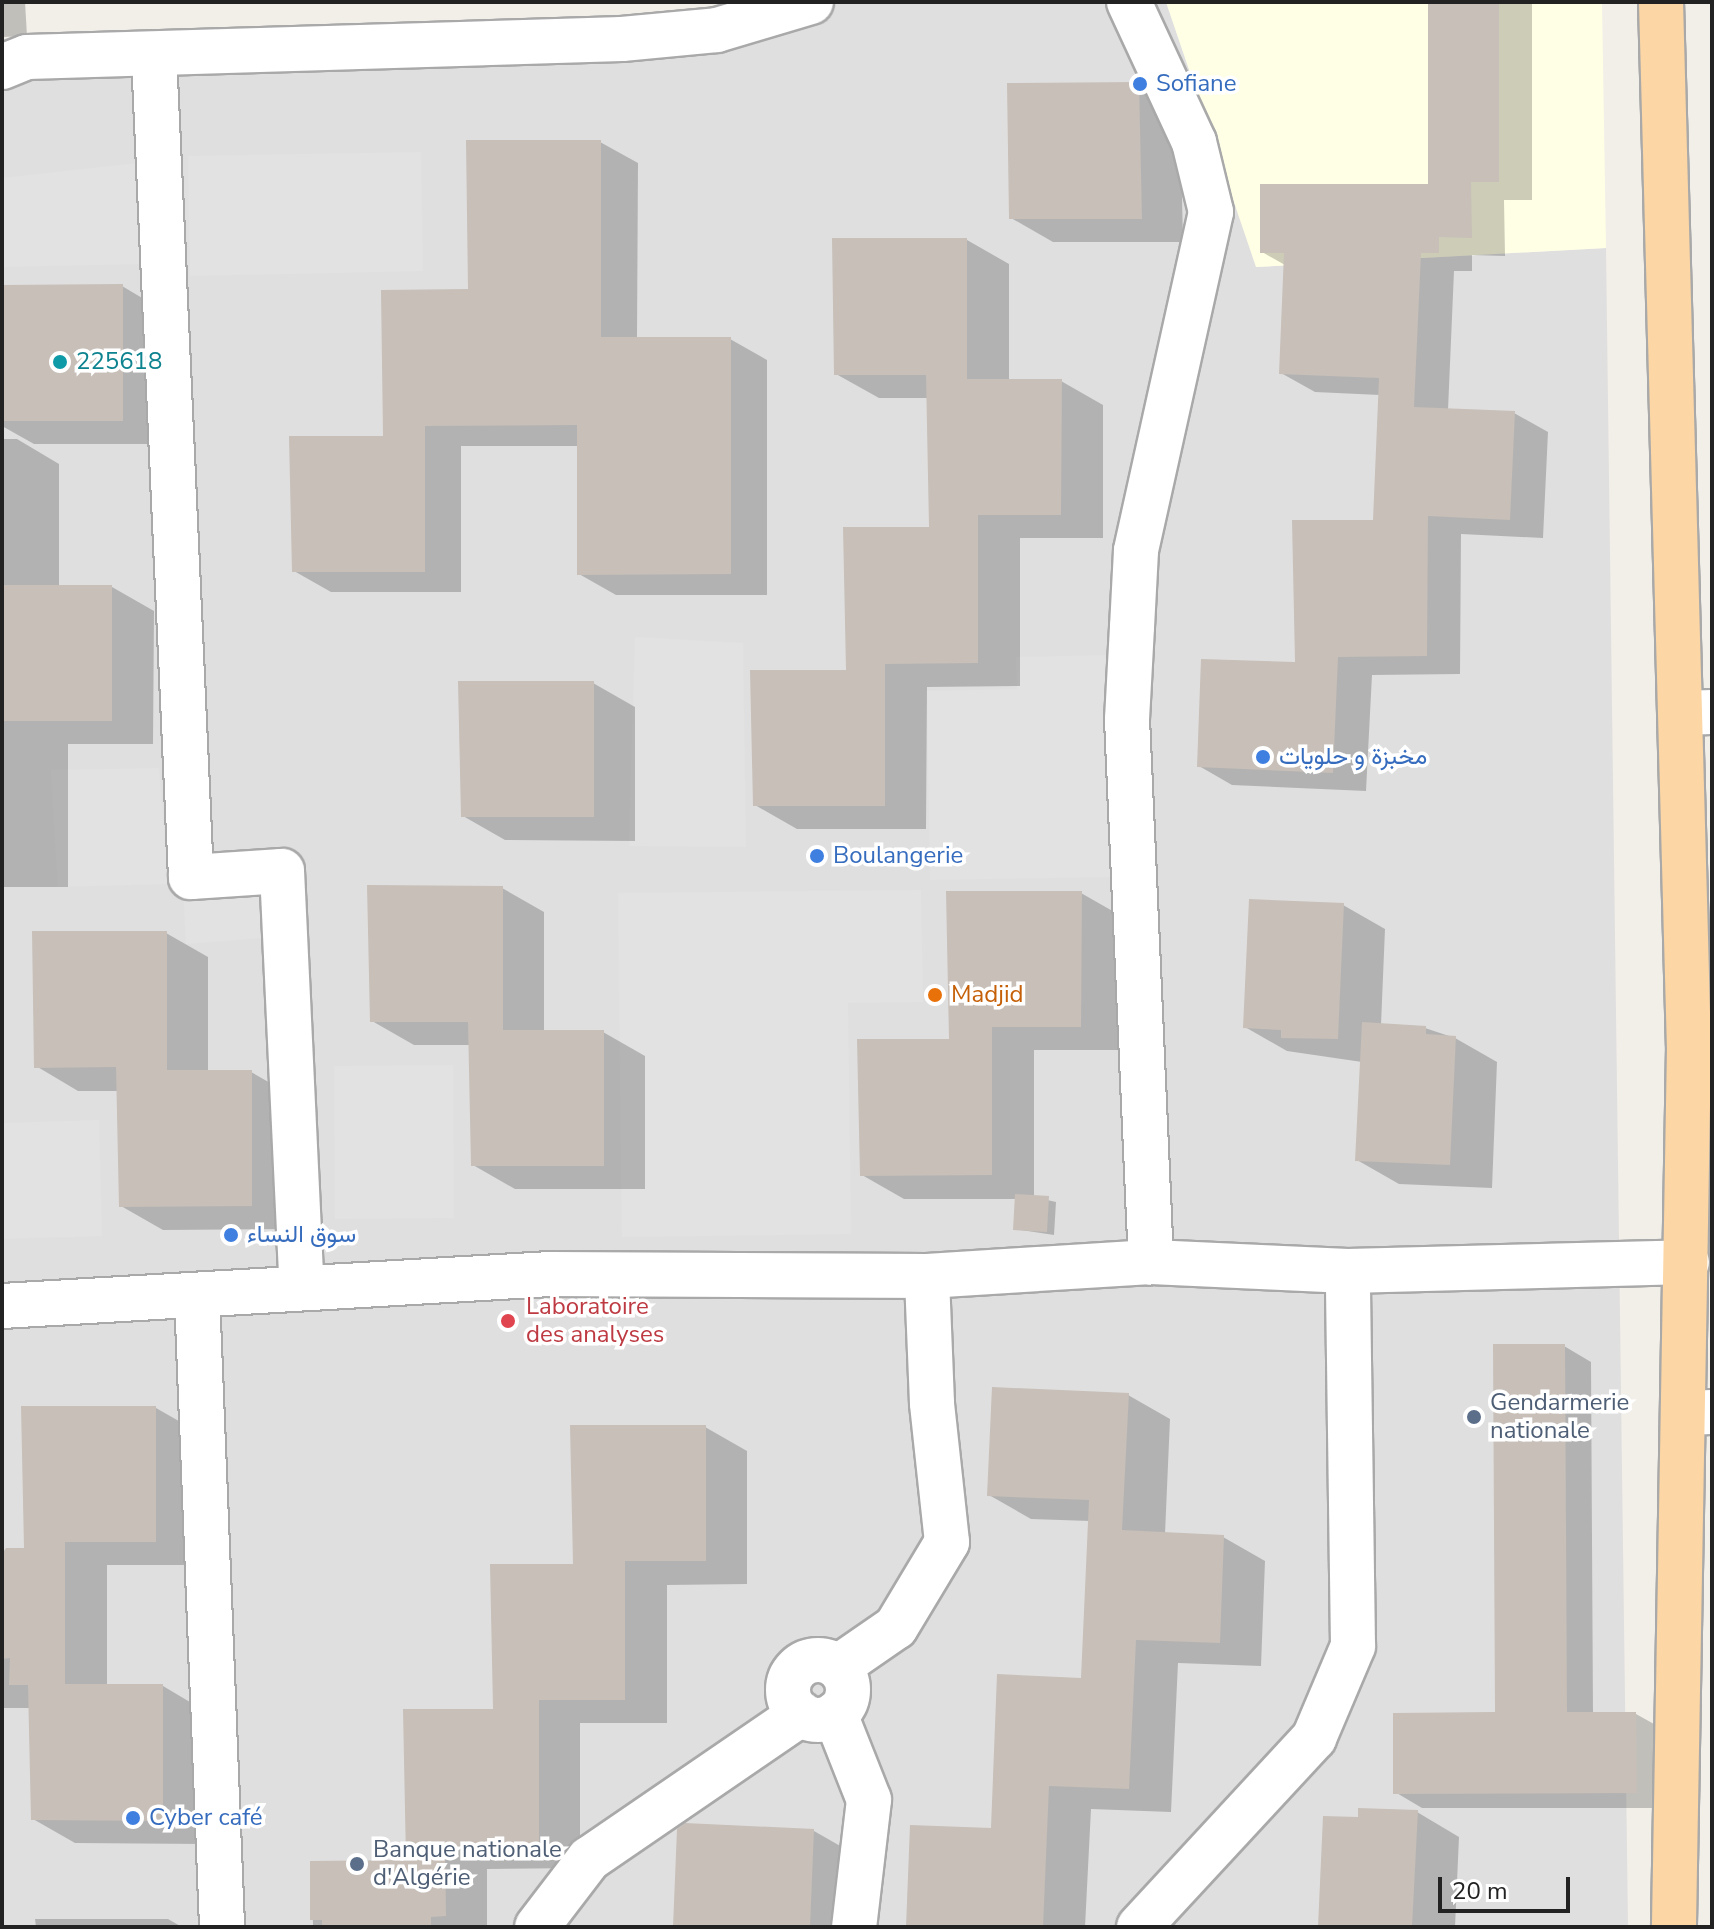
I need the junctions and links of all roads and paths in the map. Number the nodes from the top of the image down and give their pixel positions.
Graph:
1 (811, 2) edge
2 (1129, 2) edge
3 (1661, 2) edge
4 (154, 56) junction
5 (2, 67) edge
6 (1697, 712) edge
7 (1700, 1126) edge
8 (1151, 1262) junction
9 (1687, 1262) junction
10 (1348, 1271) junction
11 (927, 1276) junction
12 (302, 1288) junction
13 (197, 1295) junction
14 (2, 1306) edge
15 (1698, 1412) edge
16 (818, 1714) junction
17 (222, 1927) edge
18 (537, 1927) edge
19 (854, 1927) edge
20 (1139, 1927) edge
21 (1674, 1927) edge

1 - 4 street
2 - 8 street
3 - 6 main road
4 - 5 street
4 - 12 street
6 - 7 main road
7 - 9 main road
8 - 10 street
8 - 11 street
9 - 10 street
9 - 15 main road
10 - 20 street
11 - 12 street
11 - 16 street
12 - 13 street
13 - 14 street
13 - 17 street
15 - 21 main road
16 - 18 street
16 - 19 street

